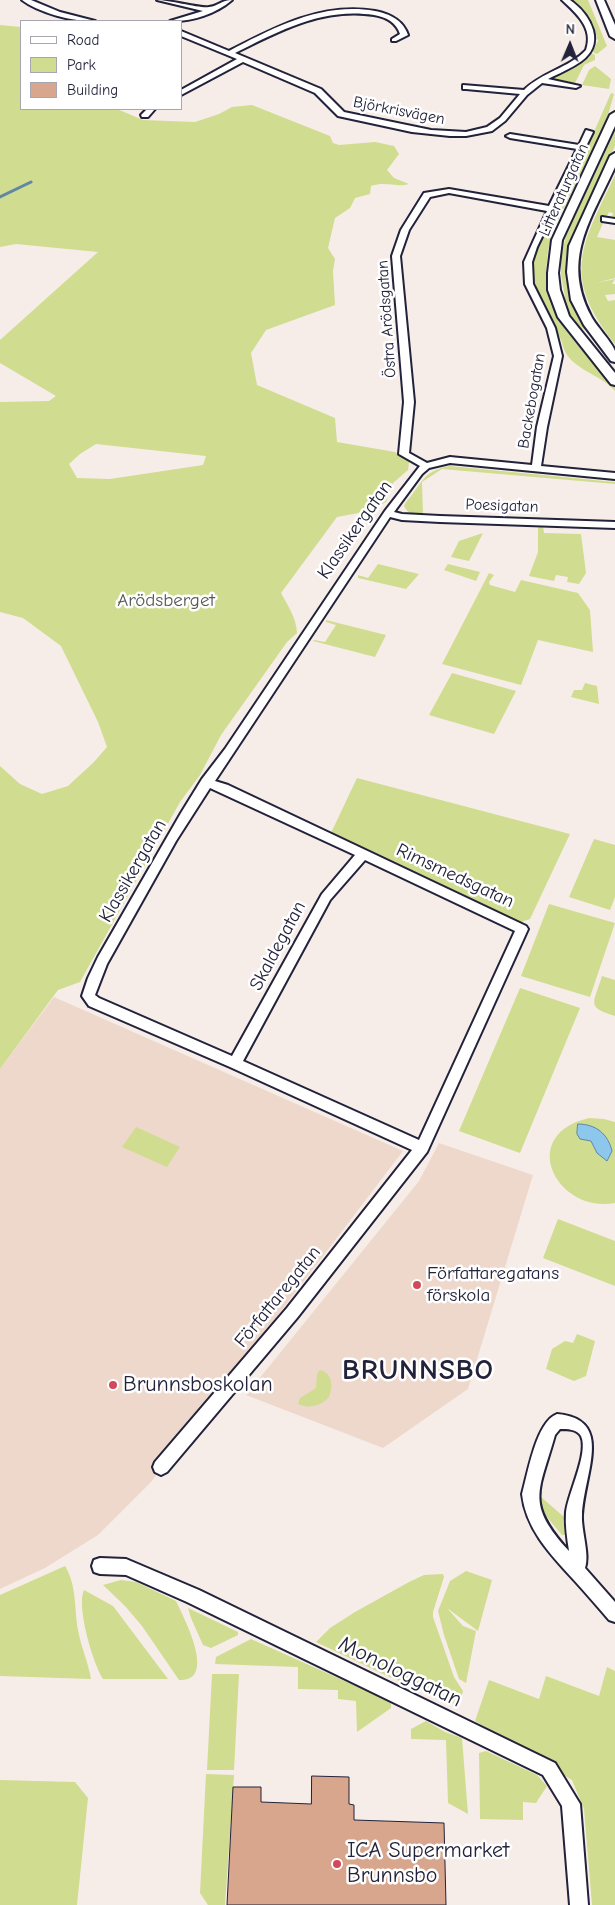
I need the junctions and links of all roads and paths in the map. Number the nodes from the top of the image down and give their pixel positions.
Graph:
1 (25, 0) edge
2 (160, 0) edge
3 (229, 0) edge
4 (565, 0) edge
5 (600, 0) edge
6 (210, 10) junction
7 (87, 20) edge
8 (177, 20) edge
9 (182, 33) edge
10 (615, 36) edge
11 (394, 40) dead end
12 (230, 53) junction
13 (244, 59) junction
14 (540, 80) junction
15 (576, 86) dead end
16 (466, 87) dead end
17 (182, 92) edge
18 (526, 92) junction
19 (150, 110) edge
20 (615, 114) edge
21 (145, 115) dead end
22 (589, 132) dead end
23 (510, 136) dead end
24 (582, 148) junction
25 (615, 156) edge
26 (551, 209) junction
27 (605, 219) dead end
28 (615, 221) edge
29 (615, 358) edge
30 (615, 381) edge
31 (426, 466) junction
32 (536, 468) junction
33 (615, 476) edge
34 (388, 513) junction
35 (615, 525) edge
36 (206, 782) junction
37 (363, 854) junction
38 (235, 1063) junction
39 (422, 1148) junction
40 (161, 1467) dead end
41 (100, 1566) dead end
42 (574, 1568) junction
43 (615, 1614) edge
44 (579, 1905) edge

1 - 7 street
2 - 6 street
3 - 6 street
4 - 14 street, Björkrisvägen
5 - 10 street
6 - 8 street
9 - 12 street, Björkrisvägen
11 - 12 street
12 - 13 street, Björkrisvägen
13 - 17 street
13 - 18 street, Björkrisvägen
14 - 15 street
14 - 18 street, Björkrisvägen
16 - 18 street
19 - 21 street
20 - 30 street, Litteraturgatan
22 - 24 street, Backebogatan
23 - 24 street
24 - 26 street, Backebogatan
25 - 29 street, Litteraturgatan
26 - 31 street, Östra Arödsgatan
26 - 32 street, Backebogatan
27 - 28 street
31 - 32 street
31 - 34 street, Klassikergatan
32 - 33 street
34 - 35 street, Poesigatan
34 - 36 street, Klassikergatan
36 - 37 street, Rimsmedsgatan
36 - 38 street, Klassikergatan
37 - 38 street, Skaldegatan
37 - 39 street, Rimsmedsgatan
38 - 39 street, Klassikergatan
39 - 40 street, Författaregatan
41 - 44 street, Monologgatan
42 - 42 street
42 - 43 street

